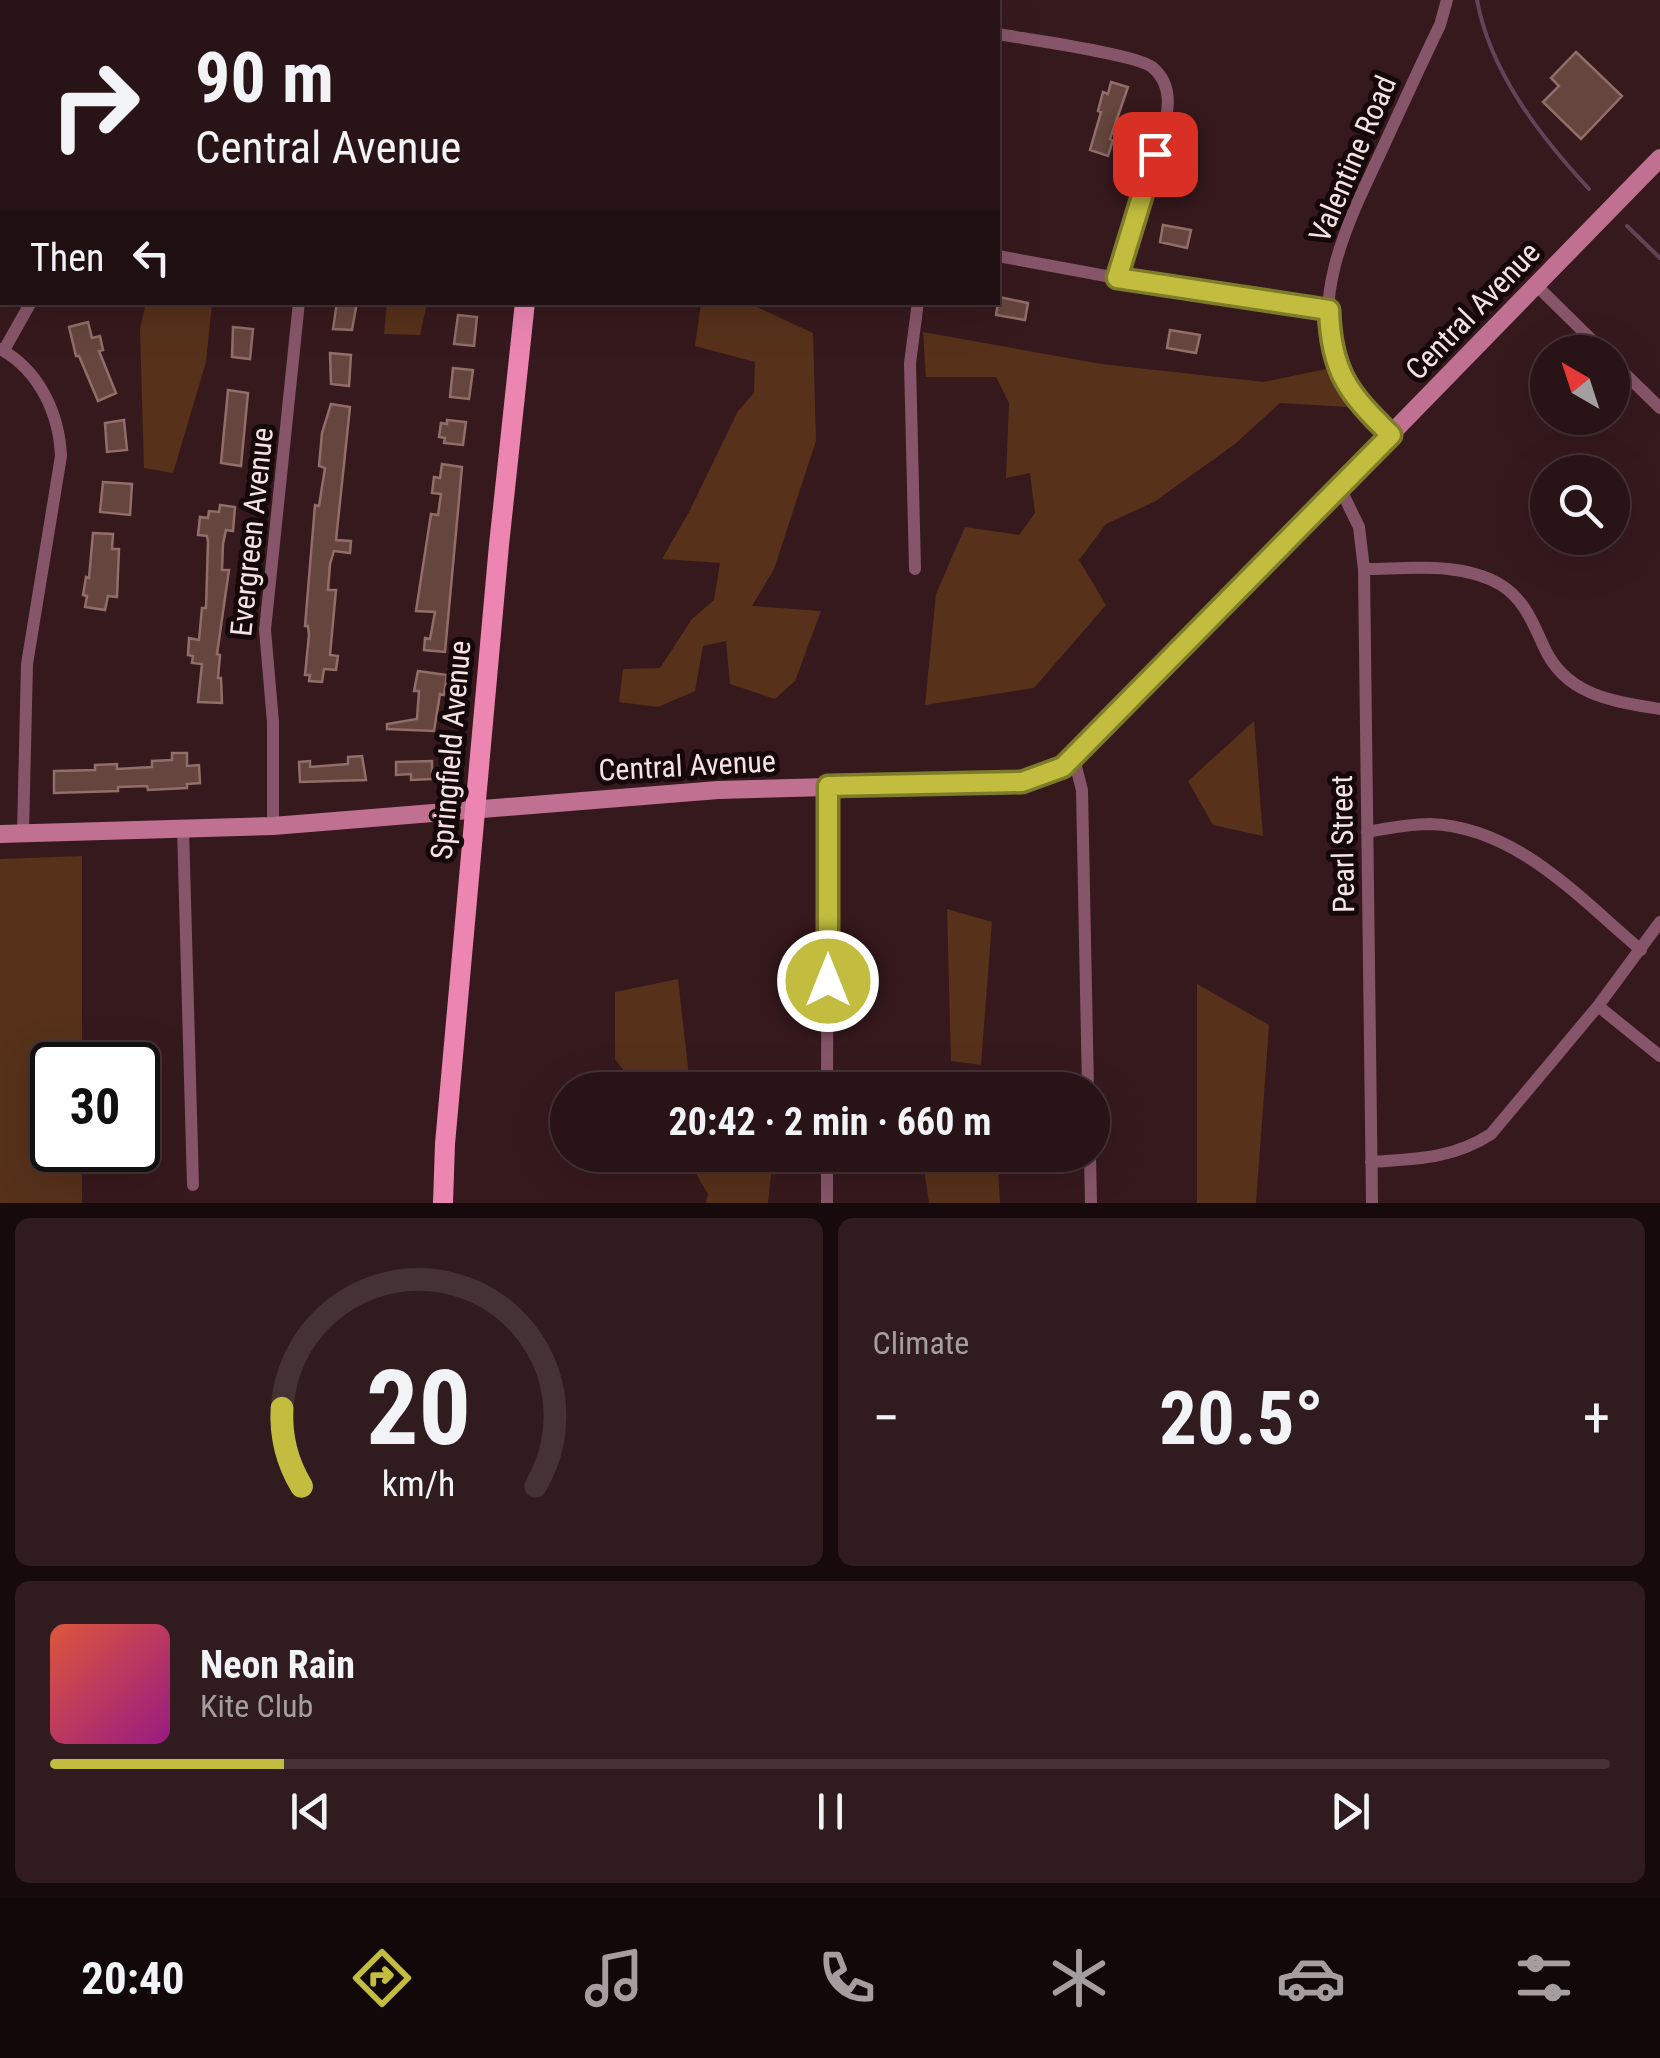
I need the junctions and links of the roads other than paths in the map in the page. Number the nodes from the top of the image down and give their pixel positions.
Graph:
1 (1447, 4) edge
2 (1000, 34) edge
3 (1660, 158) edge
4 (1000, 256) edge
5 (1117, 278) junction
6 (1536, 285) junction
7 (29, 305) edge
8 (300, 305) edge
9 (525, 305) edge
10 (918, 305) edge
11 (1329, 310) junction
12 (1587, 335) edge
13 (2, 350) edge
14 (1630, 379) edge
15 (1660, 408) edge
16 (1391, 435) junction
17 (1340, 488) junction
18 (915, 568) dead end
19 (1364, 569) junction
20 (1660, 709) edge
21 (1074, 758) junction
22 (828, 786) junction
23 (477, 810) junction
24 (273, 826) junction
25 (184, 828) junction
26 (1368, 832) junction
27 (0, 834) edge
28 (22, 834) junction
29 (1660, 922) edge
30 (1641, 950) junction
31 (1598, 1006) junction
32 (1660, 1056) edge
33 (828, 1072) edge
34 (1088, 1072) edge
35 (1371, 1162) junction
36 (827, 1172) edge
37 (1090, 1172) edge
38 (194, 1184) dead end
39 (443, 1203) edge
40 (827, 1203) edge
41 (1090, 1203) edge
42 (1372, 1203) edge

1 - 11 street, Valentine Road
2 - 5 street
3 - 6 street, Central Avenue
4 - 5 street
5 - 11 street
6 - 12 street
6 - 16 street, Central Avenue
7 - 13 street
8 - 24 street, Evergreen Avenue
9 - 23 main road, Springfield Avenue
10 - 18 street
11 - 16 street, Valentine Road
13 - 28 street
14 - 15 street
16 - 17 street, Central Avenue
17 - 19 street, Pearl Street
17 - 21 street, Central Avenue
19 - 20 street
19 - 26 street, Pearl Street
21 - 22 street, Central Avenue
21 - 34 street
22 - 23 street, Central Avenue
22 - 33 street
23 - 24 street, Central Avenue
23 - 39 main road, Springfield Avenue
24 - 25 street, Central Avenue
25 - 28 street, Central Avenue
25 - 38 street
26 - 30 street
26 - 35 street, Pearl Street
27 - 28 street, Central Avenue
29 - 30 street
30 - 31 street
31 - 32 street
31 - 35 street
35 - 42 street, Pearl Street
36 - 40 street
37 - 41 street

